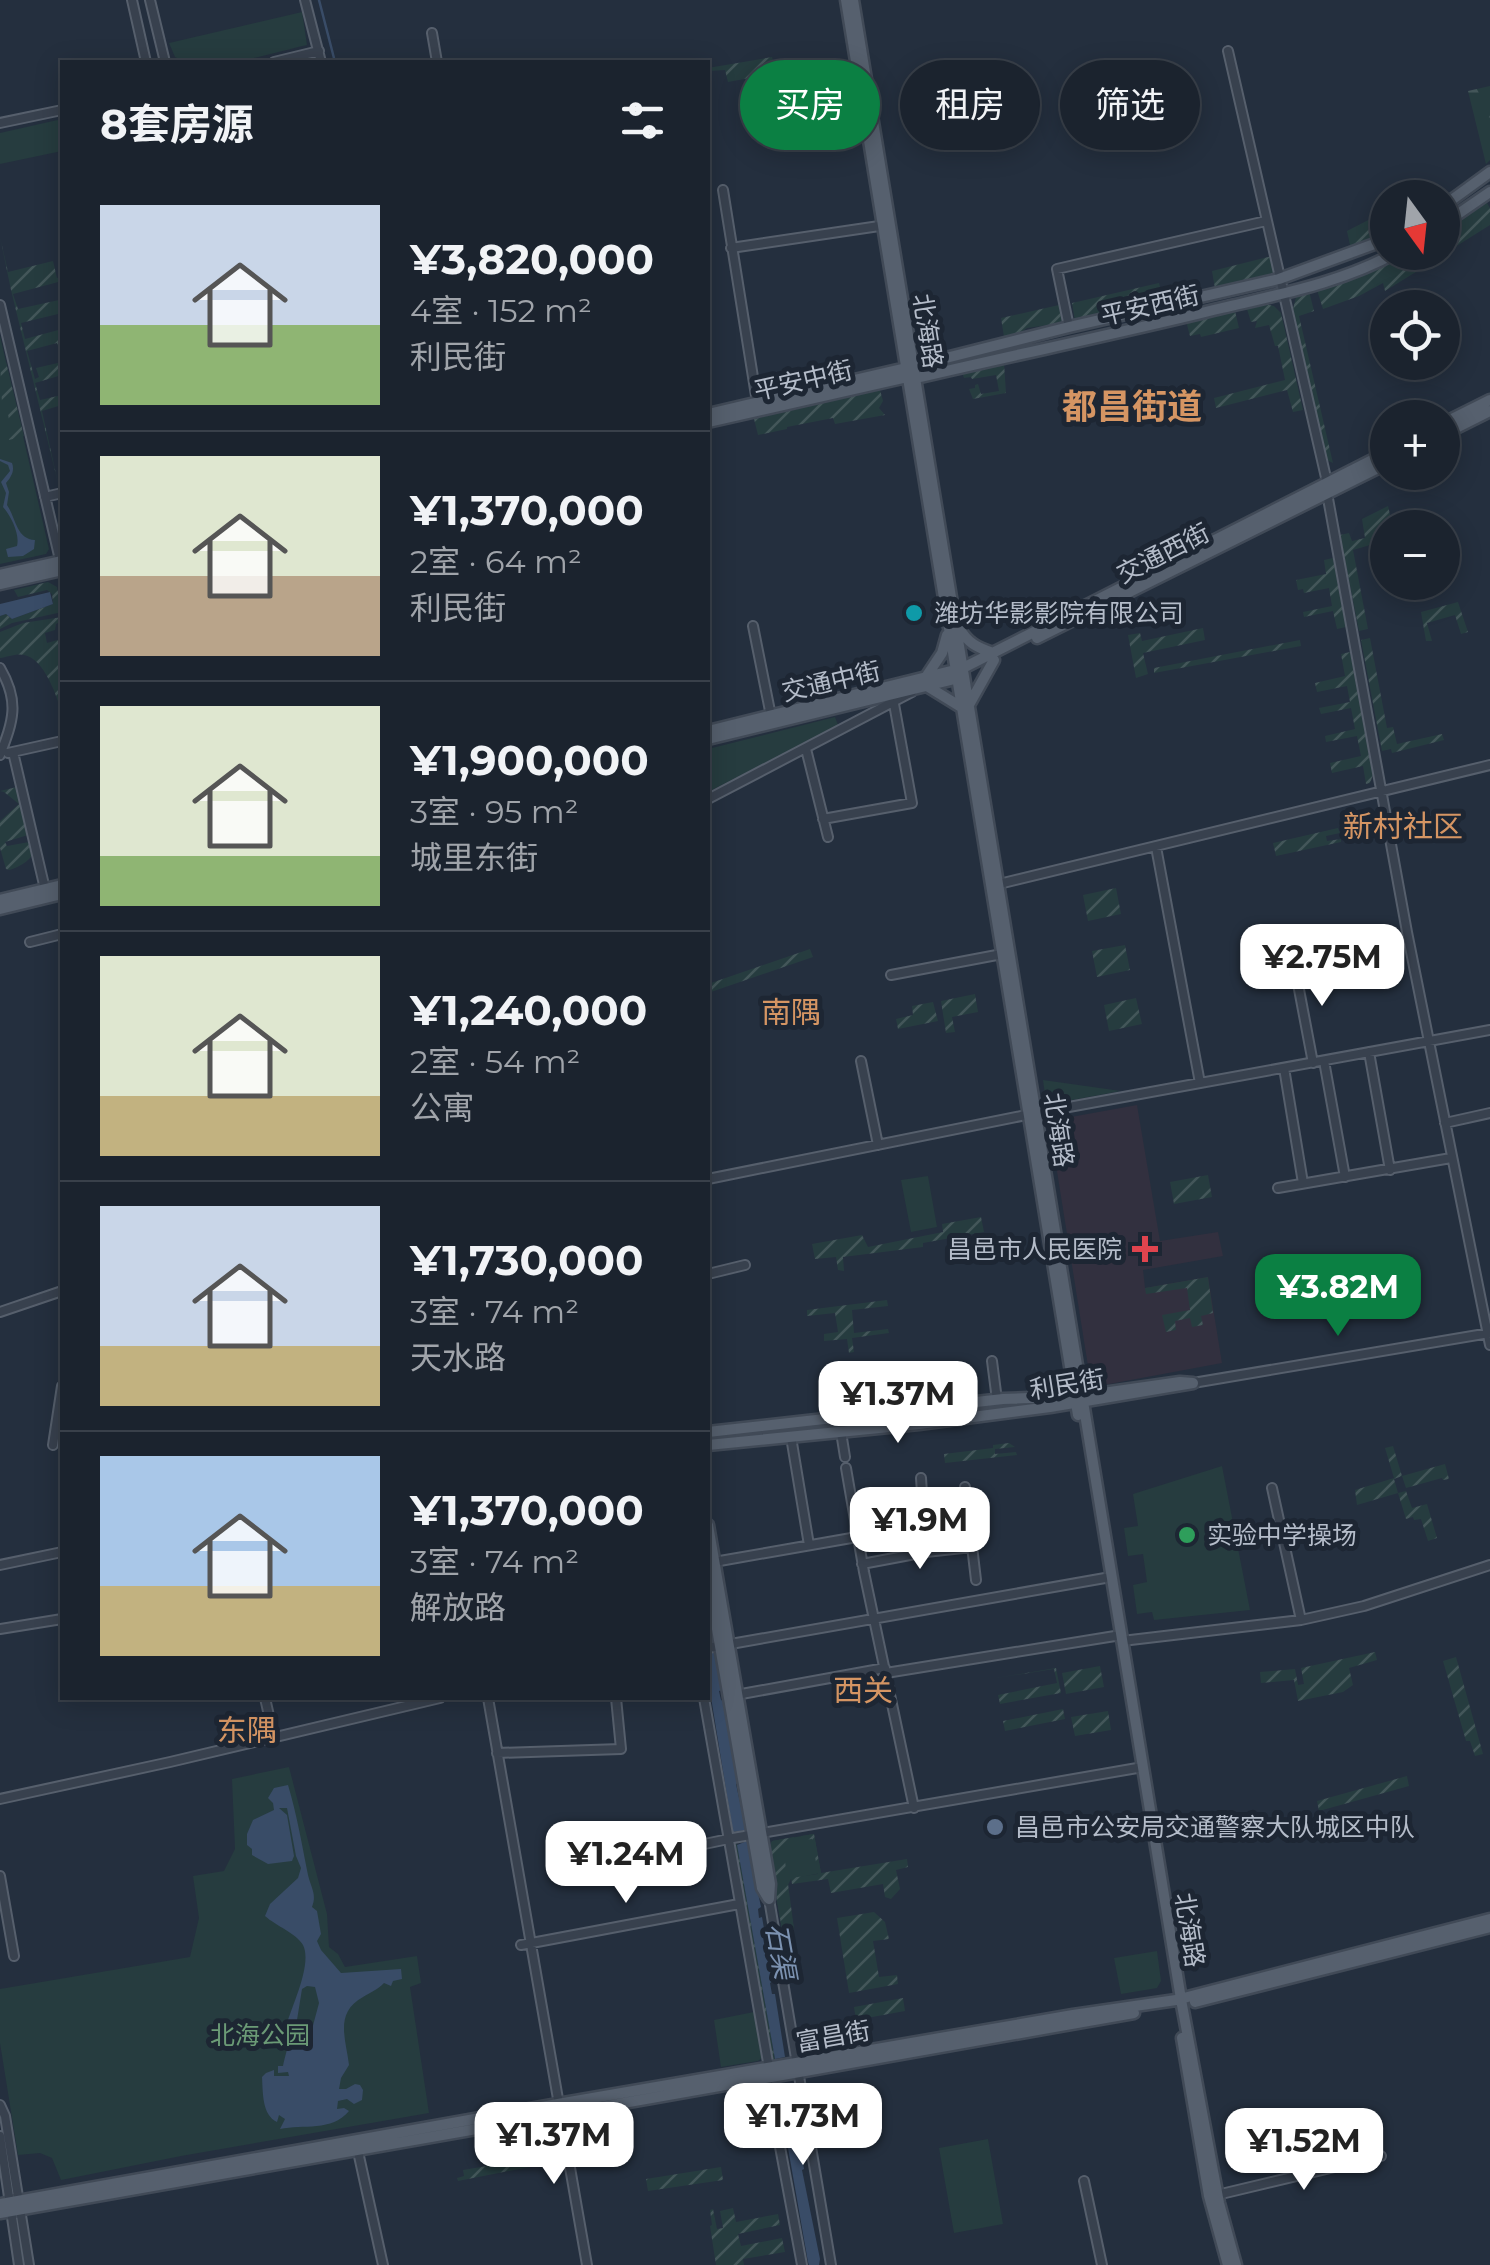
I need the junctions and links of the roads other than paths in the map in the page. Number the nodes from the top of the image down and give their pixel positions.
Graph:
1 (132, 0) edge
2 (150, 0) edge
3 (305, 0) edge
4 (846, 0) edge
5 (854, 0) edge
6 (432, 33) dead end
7 (1228, 51) dead end
8 (318, 52) junction
9 (146, 60) edge
10 (165, 60) edge
11 (283, 60) edge
12 (320, 60) edge
13 (437, 60) edge
14 (60, 110) edge
15 (0, 123) edge
16 (1490, 172) edge
17 (722, 190) dead end
18 (1490, 192) edge
19 (1460, 194) edge
20 (1460, 213) edge
21 (1266, 221) junction
22 (886, 225) junction
23 (1370, 246) edge
24 (731, 248) junction
25 (1370, 263) edge
26 (1279, 279) junction
27 (1283, 294) junction
28 (0, 305) edge
29 (1069, 326) junction
30 (0, 355) edge
31 (13, 360) junction
32 (911, 372) junction
33 (1490, 400) edge
34 (757, 402) junction
35 (1490, 411) edge
36 (710, 414) edge
37 (1460, 415) edge
38 (710, 422) edge
39 (1460, 426) edge
40 (1370, 463) edge
41 (1370, 470) edge
42 (1327, 488) junction
43 (60, 493) edge
44 (45, 497) junction
45 (60, 526) edge
46 (52, 528) junction
47 (60, 559) edge
48 (60, 567) edge
49 (60, 568) edge
50 (0, 576) edge
51 (0, 584) edge
52 (952, 625) junction
53 (753, 626) dead end
54 (993, 656) junction
55 (0, 668) edge
56 (960, 673) junction
57 (923, 684) junction
58 (894, 704) junction
59 (965, 706) junction
60 (770, 716) junction
61 (710, 731) edge
62 (710, 738) edge
63 (60, 741) edge
64 (806, 749) junction
65 (13, 752) junction
66 (0, 755) edge
67 (1490, 765) edge
68 (1381, 790) junction
69 (710, 798) edge
70 (823, 819) junction
71 (828, 837) dead end
72 (1156, 847) junction
73 (60, 885) edge
74 (994, 885) junction
75 (44, 889) junction
76 (60, 894) edge
77 (0, 900) edge
78 (0, 908) edge
79 (60, 934) edge
80 (30, 942) dead end
81 (1002, 954) junction
82 (1294, 963) dead end
83 (891, 976) dead end
84 (1490, 1030) edge
85 (1430, 1041) junction
86 (1369, 1052) junction
87 (862, 1061) dead end
88 (1324, 1061) junction
89 (1313, 1062) junction
90 (1284, 1068) junction
91 (1200, 1083) junction
92 (1490, 1112) edge
93 (1032, 1114) junction
94 (1445, 1122) junction
95 (878, 1145) junction
96 (1451, 1158) junction
97 (1390, 1170) junction
98 (1345, 1176) junction
99 (710, 1178) edge
100 (1303, 1184) junction
101 (1278, 1188) dead end
102 (746, 1265) dead end
103 (710, 1274) edge
104 (60, 1292) edge
105 (0, 1312) edge
106 (1488, 1333) edge
107 (1490, 1344) edge
108 (992, 1361) dead end
109 (1193, 1383) joint
110 (60, 1399) edge
111 (1078, 1399) junction
112 (997, 1400) junction
113 (710, 1432) edge
114 (841, 1432) junction
115 (791, 1437) junction
116 (53, 1445) dead end
117 (710, 1445) edge
118 (920, 1478) dead end
119 (965, 1488) dead end
120 (1272, 1488) dead end
121 (710, 1537) edge
122 (857, 1537) junction
123 (809, 1546) junction
124 (972, 1547) junction
125 (60, 1552) edge
126 (926, 1552) junction
127 (714, 1562) junction
128 (862, 1564) junction
129 (0, 1565) edge
130 (1490, 1566) edge
131 (1105, 1578) junction
132 (710, 1591) edge
133 (978, 1599) junction
134 (874, 1617) junction
135 (60, 1620) edge
136 (1301, 1620) junction
137 (0, 1629) edge
138 (1118, 1639) junction
139 (718, 1646) edge
140 (886, 1670) junction
141 (736, 1695) junction
142 (265, 1700) edge
143 (432, 1700) edge
144 (488, 1700) edge
145 (616, 1700) edge
146 (704, 1700) edge
147 (274, 1738) junction
148 (497, 1753) junction
149 (1140, 1767) junction
150 (0, 1799) edge
151 (914, 1808) junction
152 (754, 1834) junction
153 (730, 1839) junction
154 (681, 1850) dead end
155 (0, 1876) edge
156 (769, 1899) joint
157 (739, 1904) junction
158 (1490, 1919) edge
159 (1490, 1927) edge
160 (526, 1944) junction
161 (14, 1956) dead end
162 (1179, 2003) junction
163 (793, 2068) junction
164 (771, 2072) junction
165 (0, 2106) edge
166 (559, 2108) junction
167 (0, 2136) edge
168 (356, 2145) junction
169 (1381, 2156) dead end
170 (1084, 2181) dead end
171 (1217, 2195) junction
172 (10, 2207) edge
173 (19, 2265) edge
174 (29, 2265) edge
175 (383, 2265) edge
176 (586, 2265) edge
177 (802, 2265) edge
178 (831, 2265) edge
179 (1102, 2265) edge
180 (1228, 2265) edge
181 (1236, 2265) edge

1 - 9 street
2 - 10 street
3 - 8 street
4 - 22 main road, 北海路
5 - 22 main road, 北海路
6 - 13 street
7 - 21 street
8 - 11 street
8 - 12 street
14 - 15 street
16 - 19 main road
17 - 24 street
18 - 20 main road
21 - 26 street
21 - 29 street
22 - 24 street
22 - 32 main road, 北海路
23 - 26 main road, 平安西街
24 - 34 street
25 - 27 main road, 平安西街
26 - 27 street
26 - 29 main road, 平安西街
27 - 32 main road, 平安西街
27 - 42 street
28 - 31 street
29 - 32 main road, 平安西街
30 - 31 street
31 - 44 street
32 - 34 main road, 平安中街
32 - 38 main road, 平安中街
32 - 52 main road, 北海路
33 - 37 main road
34 - 36 main road, 平安中街
35 - 39 main road
40 - 42 main road, 交通西街
41 - 42 main road, 交通西街
42 - 54 main road, 交通西街
42 - 68 street
43 - 44 street
44 - 46 street
45 - 46 street
46 - 47 street
48 - 50 main road
49 - 51 main road
52 - 54 main road
52 - 56 main road, 北海路
52 - 57 main road
53 - 60 street
54 - 56 main road, 交通西街
54 - 59 main road
55 - 66 street
56 - 57 main road, 交通中街
56 - 59 main road, 北海路
57 - 58 street
57 - 59 main road
57 - 60 main road, 交通中街
57 - 62 main road, 交通中街
58 - 64 street
58 - 70 street
59 - 74 main road, 北海路
60 - 61 main road, 交通中街
63 - 65 street
64 - 69 street
64 - 70 street
65 - 66 street
65 - 75 street
67 - 68 street
68 - 72 street
68 - 85 street
70 - 71 street
72 - 74 street
72 - 91 street
73 - 75 main road
74 - 81 main road, 北海路
74 - 93 main road, 北海路
75 - 77 main road
76 - 78 main road
79 - 80 street
81 - 83 street
81 - 93 main road, 北海路
82 - 89 street
84 - 85 street
85 - 86 street
85 - 94 street
86 - 88 street
86 - 97 street
87 - 95 street
88 - 89 street
88 - 98 street
89 - 90 street
90 - 91 street
90 - 100 street
91 - 93 street
92 - 94 street
93 - 95 street
93 - 111 main road, 北海路
94 - 96 street
95 - 99 street
96 - 97 street
96 - 106 street
97 - 98 street
98 - 100 street
100 - 101 street
102 - 103 street
104 - 105 street
106 - 107 street
106 - 109 street, 利民街
108 - 112 street
109 - 111 main road, 利民街
110 - 116 street
111 - 112 main road, 利民街
111 - 114 main road, 利民街
111 - 131 main road, 北海路
111 - 138 main road, 北海路
112 - 113 main road, 利民街
114 - 115 main road, 利民街
114 - 122 street
115 - 117 main road, 利民街
115 - 123 street
118 - 126 street
119 - 124 street
120 - 136 street
121 - 127 main road
122 - 123 street
122 - 128 street
123 - 127 street
124 - 126 street
124 - 133 street
125 - 129 street
126 - 128 street
127 - 139 main road
128 - 134 street
130 - 136 street
131 - 133 street
131 - 138 main road, 北海路
132 - 139 main road
133 - 134 street
134 - 139 street
134 - 140 street
135 - 137 street
136 - 138 street
138 - 140 street
138 - 149 main road, 北海路
139 - 141 main road
139 - 152 main road
140 - 141 street
140 - 151 street
141 - 152 main road
142 - 147 street
143 - 147 street
144 - 148 street
145 - 148 street
146 - 153 street
147 - 150 street
148 - 160 street
149 - 151 street
149 - 162 main road, 北海路
151 - 152 street
152 - 153 street
152 - 156 main road
153 - 154 street
153 - 157 street
155 - 161 street
156 - 163 street
157 - 160 street
157 - 164 street
158 - 162 main road, 富昌街
159 - 162 main road, 富昌街
160 - 166 street
162 - 163 main road, 富昌街
162 - 171 main road, 北海路
162 - 180 main road, 北海路
163 - 164 main road, 富昌街
163 - 178 street
164 - 166 main road, 富昌街
164 - 177 street
165 - 172 street
166 - 168 main road, 富昌街
166 - 176 street
167 - 172 street
168 - 172 main road, 富昌街
168 - 175 street
169 - 171 street
170 - 179 street
171 - 181 main road, 北海路
172 - 173 street
172 - 174 street

